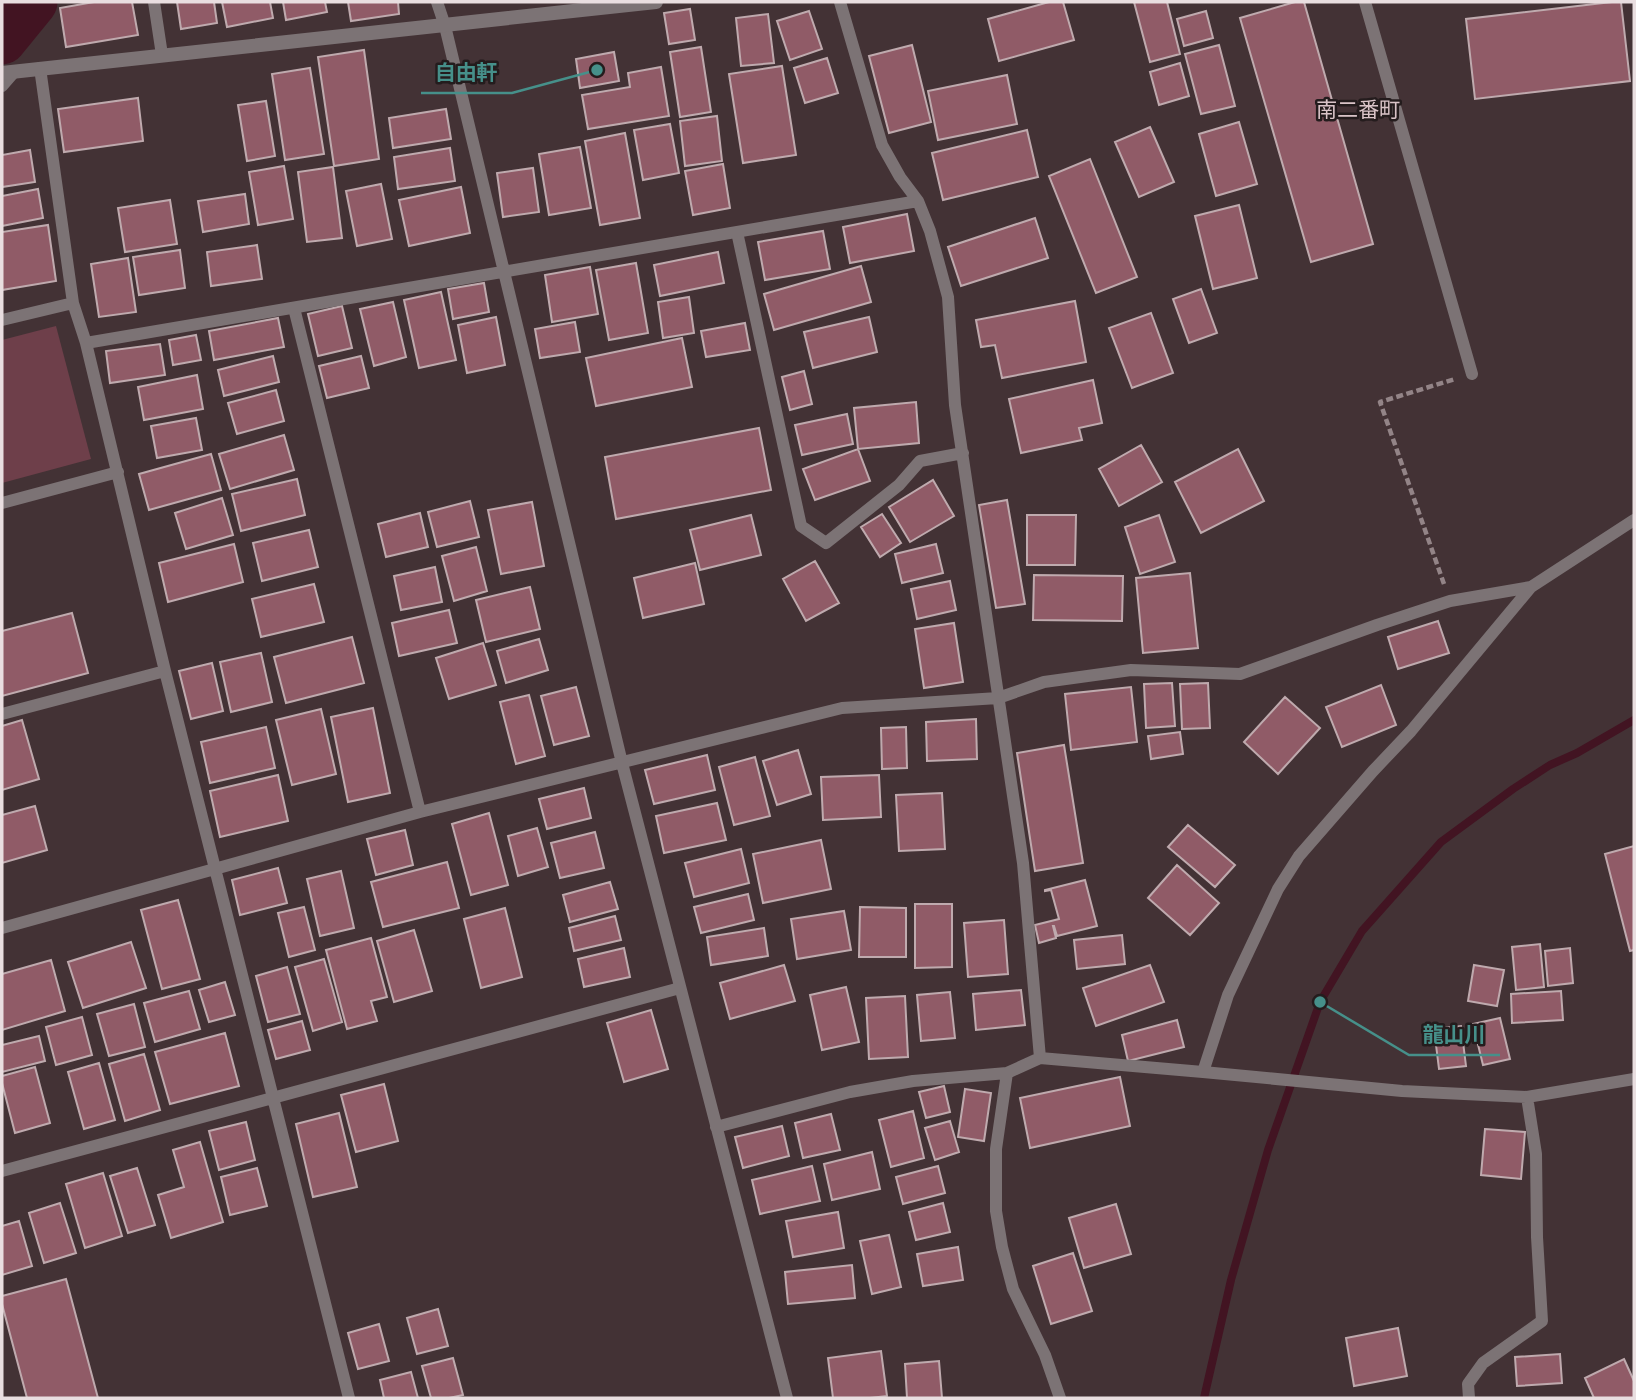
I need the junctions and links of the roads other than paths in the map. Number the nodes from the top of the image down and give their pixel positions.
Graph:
1 (154, 2) edge
2 (437, 2) edge
3 (656, 2) edge
4 (840, 2) edge
5 (1365, 2) edge
6 (445, 26) junction
7 (162, 55) junction
8 (40, 68) junction
9 (8, 72) edge
10 (2, 86) edge
11 (918, 201) junction
12 (737, 232) junction
13 (504, 271) junction
14 (73, 303) junction
15 (294, 308) junction
16 (2, 320) edge
17 (86, 343) junction
18 (1472, 373) road end
19 (963, 453) junction
20 (118, 472) junction
21 (2, 503) edge
22 (1634, 520) edge
23 (1531, 587) junction
24 (165, 671) junction
25 (998, 698) junction
26 (2, 714) edge
27 (622, 763) junction
28 (420, 812) junction
29 (214, 868) junction
30 (2, 928) edge
31 (680, 988) junction
32 (1040, 1058) junction
33 (1203, 1072) junction
34 (1007, 1073) junction
35 (1634, 1079) edge
36 (272, 1097) junction
37 (1527, 1097) junction
38 (716, 1127) junction
39 (2, 1171) edge
40 (349, 1398) edge
41 (787, 1398) edge
42 (1060, 1398) edge
43 (1469, 1398) edge

1 - 7 lane
2 - 6 lane
3 - 6 street
4 - 11 lane
5 - 18 lane
6 - 7 street
6 - 13 lane
7 - 8 street
8 - 9 street
8 - 14 lane
9 - 10 lane
11 - 12 lane
11 - 19 lane
12 - 13 lane
12 - 19 lane
13 - 15 lane
13 - 27 lane
14 - 16 lane
14 - 17 lane
15 - 17 lane
15 - 28 lane
17 - 20 lane
19 - 25 lane
20 - 21 lane
20 - 24 lane
22 - 23 lane
23 - 25 lane
23 - 33 lane
24 - 26 lane
24 - 29 lane
25 - 27 lane
25 - 32 lane
27 - 28 lane
27 - 31 lane
28 - 29 lane
29 - 30 lane
29 - 36 lane
31 - 36 lane
31 - 38 lane
32 - 33 lane
32 - 34 lane
33 - 37 lane
34 - 38 lane
34 - 42 lane
35 - 37 lane
36 - 39 lane
36 - 40 lane
37 - 43 lane
38 - 41 lane

